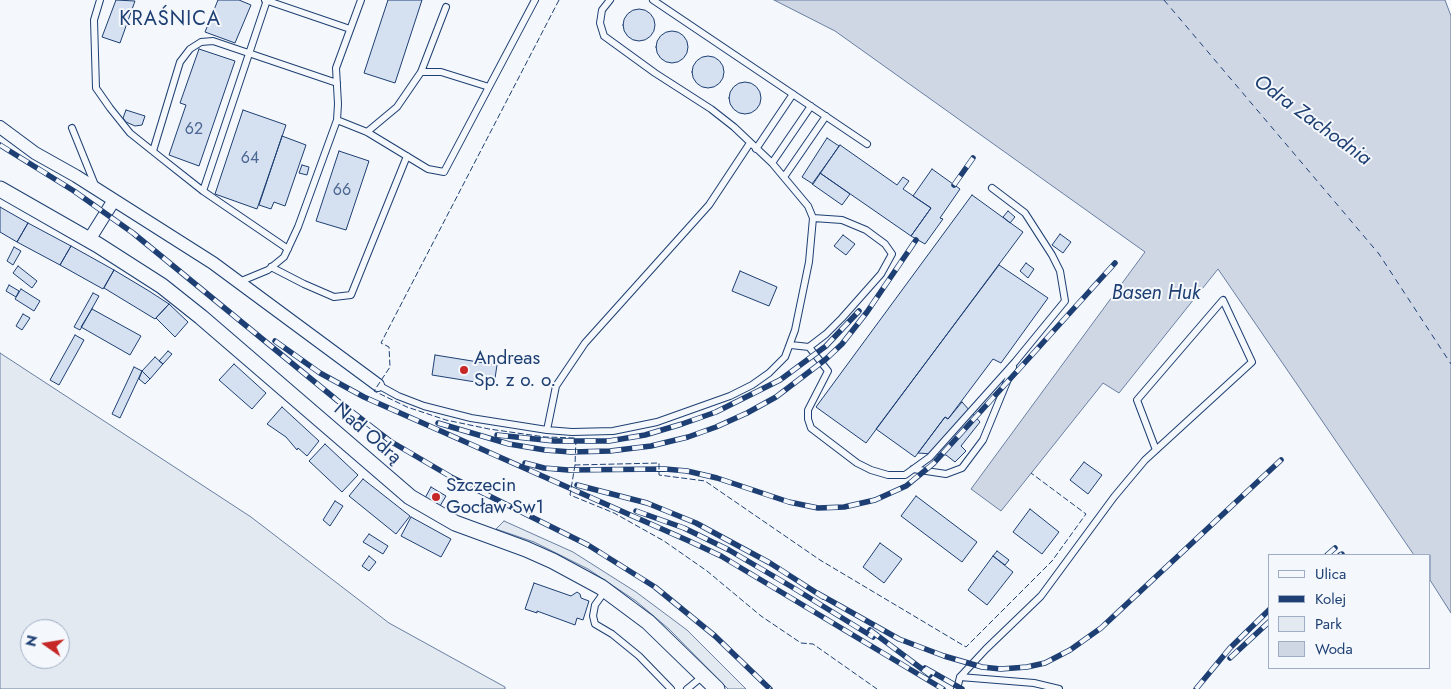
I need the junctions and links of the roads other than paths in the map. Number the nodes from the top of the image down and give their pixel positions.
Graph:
1 (100, 0) edge
2 (266, 0) edge
3 (361, 0) edge
4 (535, 0) edge
5 (610, 0) edge
6 (653, 0) edge
7 (446, 7) dead end
8 (350, 29) junction
9 (249, 54) junction
10 (421, 72) junction
11 (337, 84) junction
12 (489, 87) junction
13 (793, 94) junction
14 (811, 106) junction
15 (826, 116) junction
16 (336, 120) junction
17 (0, 127) edge
18 (72, 128) dead end
19 (367, 132) junction
20 (750, 143) junction
21 (867, 144) dead end
22 (756, 149) junction
23 (153, 151) junction
24 (407, 156) junction
25 (772, 163) junction
26 (784, 177) junction
27 (992, 188) dead end
28 (0, 189) edge
29 (97, 189) junction
30 (203, 191) junction
31 (114, 200) junction
32 (813, 218) junction
33 (89, 240) junction
34 (288, 249) junction
35 (272, 267) junction
36 (238, 282) junction
37 (791, 345) junction
38 (809, 347) junction
39 (1015, 362) junction
40 (378, 385) joint
41 (546, 430) junction
42 (1156, 450) junction
43 (913, 469) junction
44 (606, 590) junction
45 (704, 675) junction
46 (960, 677) junction
47 (671, 689) edge
48 (687, 689) edge
49 (717, 689) edge
50 (956, 689) edge
51 (1059, 689) edge

1 - 23 lane
2 - 8 lane
2 - 9 lane
3 - 8 lane
4 - 12 lane
5 - 20 lane
6 - 13 lane
7 - 10 lane
8 - 11 lane
9 - 11 lane
9 - 23 lane
9 - 30 lane
10 - 12 lane
10 - 19 lane
11 - 16 lane
12 - 24 lane
13 - 14 lane
13 - 22 lane
14 - 15 lane
14 - 25 lane
15 - 21 lane
15 - 26 lane
16 - 19 lane
16 - 34 lane
17 - 29 street
18 - 29 lane
19 - 24 lane
20 - 22 lane
20 - 41 lane
22 - 25 lane
23 - 30 lane
24 - 35 lane
25 - 26 lane
26 - 32 lane
27 - 39 lane
28 - 33 street, Nad Odrą
29 - 31 street
30 - 34 lane
31 - 33 street
31 - 36 street
32 - 37 lane
32 - 38 lane
33 - 44 street, Nad Odrą
34 - 35 lane
35 - 36 lane
36 - 40 street
37 - 38 lane
37 - 41 lane
38 - 43 lane
39 - 43 lane
39 - 43 lane
40 - 41 lane
42 - 42 lane
42 - 46 lane
44 - 45 street, Nad Odrą
44 - 47 lane
45 - 48 lane
45 - 49 street, Nad Odrą
46 - 50 lane
46 - 51 lane

